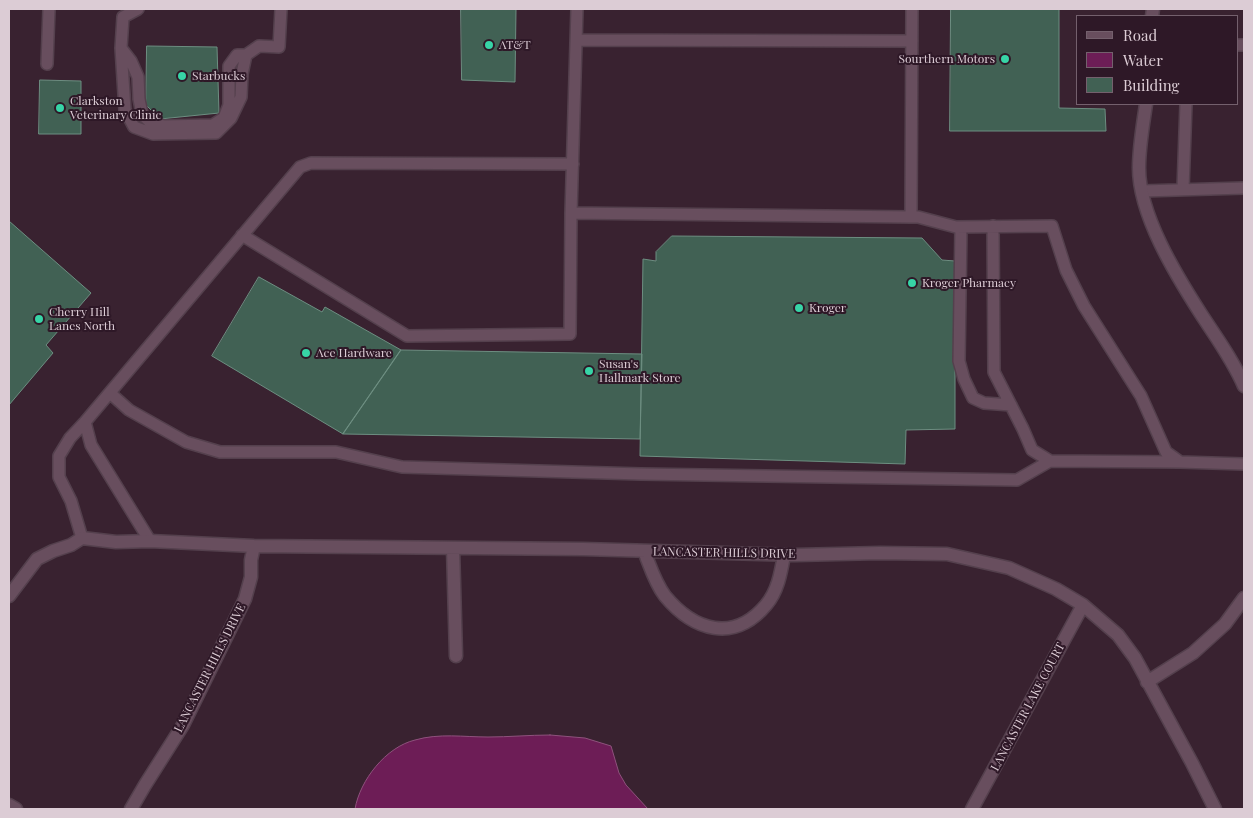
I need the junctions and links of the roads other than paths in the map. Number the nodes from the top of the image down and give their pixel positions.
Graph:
1 (49, 9) edge
2 (138, 9) edge
3 (281, 9) edge
4 (577, 9) edge
5 (912, 9) edge
6 (576, 40) junction
7 (912, 41) junction
8 (47, 64) dead end
9 (1146, 105) edge
10 (1186, 105) edge
11 (572, 164) junction
12 (1244, 188) edge
13 (1182, 189) junction
14 (1143, 191) junction
15 (571, 213) junction
16 (911, 217) junction
17 (993, 226) junction
18 (961, 227) junction
19 (242, 235) junction
20 (1244, 386) edge
21 (110, 393) junction
22 (1010, 404) junction
23 (85, 422) junction
24 (1050, 461) junction
25 (1180, 462) junction
26 (1244, 464) edge
27 (82, 538) junction
28 (150, 541) junction
29 (254, 546) junction
30 (453, 548) junction
31 (644, 551) junction
32 (784, 555) junction
33 (9, 596) edge
34 (1244, 598) edge
35 (1083, 605) junction
36 (456, 656) dead end
37 (1147, 682) junction
38 (9, 805) edge
39 (16, 809) edge
40 (131, 809) edge
41 (972, 809) edge
42 (1215, 809) edge

1 - 8 lane
2 - 3 lane
4 - 6 lane
5 - 7 lane
6 - 7 lane
6 - 11 lane
7 - 16 lane
9 - 14 street
10 - 13 lane
11 - 15 lane
11 - 19 lane
12 - 13 lane
13 - 14 lane
14 - 20 street
15 - 16 lane
15 - 19 lane
16 - 18 lane
17 - 18 lane
17 - 22 lane
17 - 25 lane
18 - 22 lane
19 - 21 lane
21 - 23 lane
21 - 24 lane
22 - 24 lane
23 - 27 lane
23 - 28 lane
24 - 25 lane
25 - 26 lane
27 - 28 street, LANCASTER HILLS DRIVE
27 - 33 street
28 - 29 street, LANCASTER HILLS DRIVE
29 - 30 street, LANCASTER HILLS DRIVE
29 - 40 street, LANCASTER HILLS DRIVE
30 - 31 street, LANCASTER HILLS DRIVE
30 - 36 street
31 - 32 street, LANCASTER HILLS DRIVE
31 - 32 street
32 - 35 street, LANCASTER HILLS DRIVE
34 - 37 street
35 - 37 street, LANCASTER HILLS DRIVE
35 - 41 street, LANCASTER LAKE COURT
37 - 42 street, LANCASTER HILLS DRIVE
38 - 39 street

